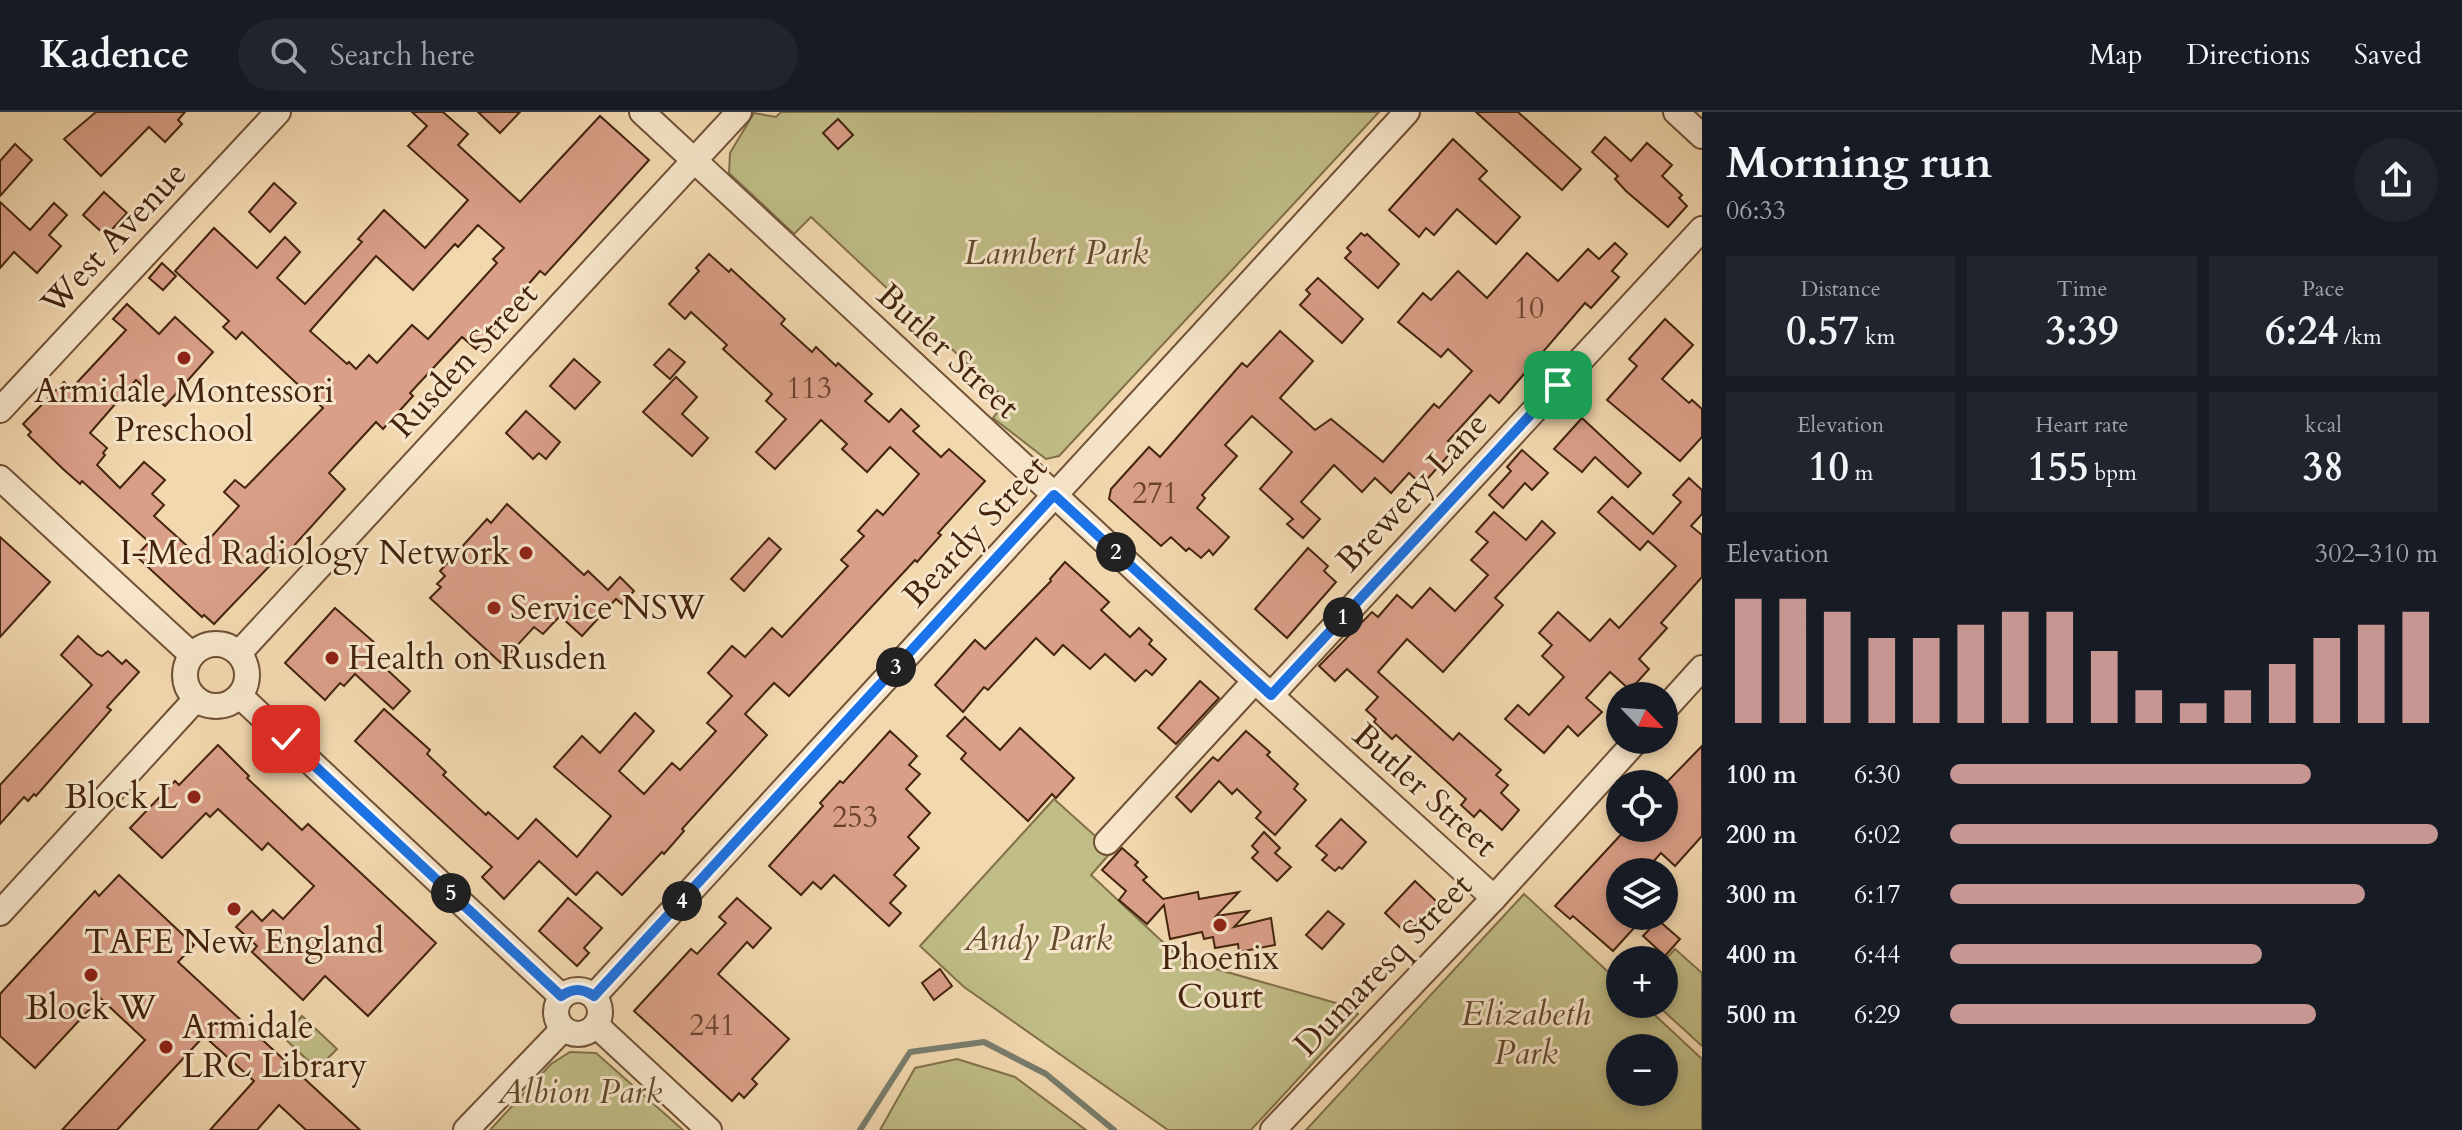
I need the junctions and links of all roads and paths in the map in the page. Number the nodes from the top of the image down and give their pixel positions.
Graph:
1 (278, 112) edge
2 (642, 112) edge
3 (739, 112) edge
4 (1407, 112) edge
5 (1676, 112) edge
6 (1702, 136) edge
7 (694, 160) junction
8 (1702, 229) edge
9 (0, 410) edge
10 (0, 478) edge
11 (1054, 495) junction
12 (239, 653) junction
13 (192, 655) junction
14 (1702, 668) edge
15 (1263, 688) junction
16 (1678, 695) edge
17 (240, 696) junction
18 (196, 699) junction
19 (1624, 754) edge
20 (1107, 842) dead end
21 (1494, 898) junction
22 (0, 913) edge
23 (561, 996) junction
24 (594, 996) junction
25 (596, 1025) junction
26 (563, 1029) junction
27 (466, 1130) edge
28 (709, 1130) edge
29 (1273, 1130) edge

1 - 9 street, West Avenue
2 - 7 street, Butler Street
3 - 7 street, Rusden Street
4 - 11 street, Beardy Street
5 - 6 street
7 - 11 street, Butler Street
7 - 12 street, Rusden Street
8 - 15 street, Brewery Lane
10 - 13 street
11 - 15 street, Butler Street
11 - 24 street, Beardy Street
12 - 13 street
12 - 17 street
13 - 18 street
14 - 16 street
15 - 20 street, Brewery Lane
15 - 21 street, Butler Street
17 - 18 street
17 - 23 street
18 - 22 street
19 - 21 street, Dumaresq Street
21 - 29 street, Dumaresq Street
23 - 24 street
23 - 26 street
24 - 25 street
25 - 26 street
25 - 28 street
26 - 27 street

